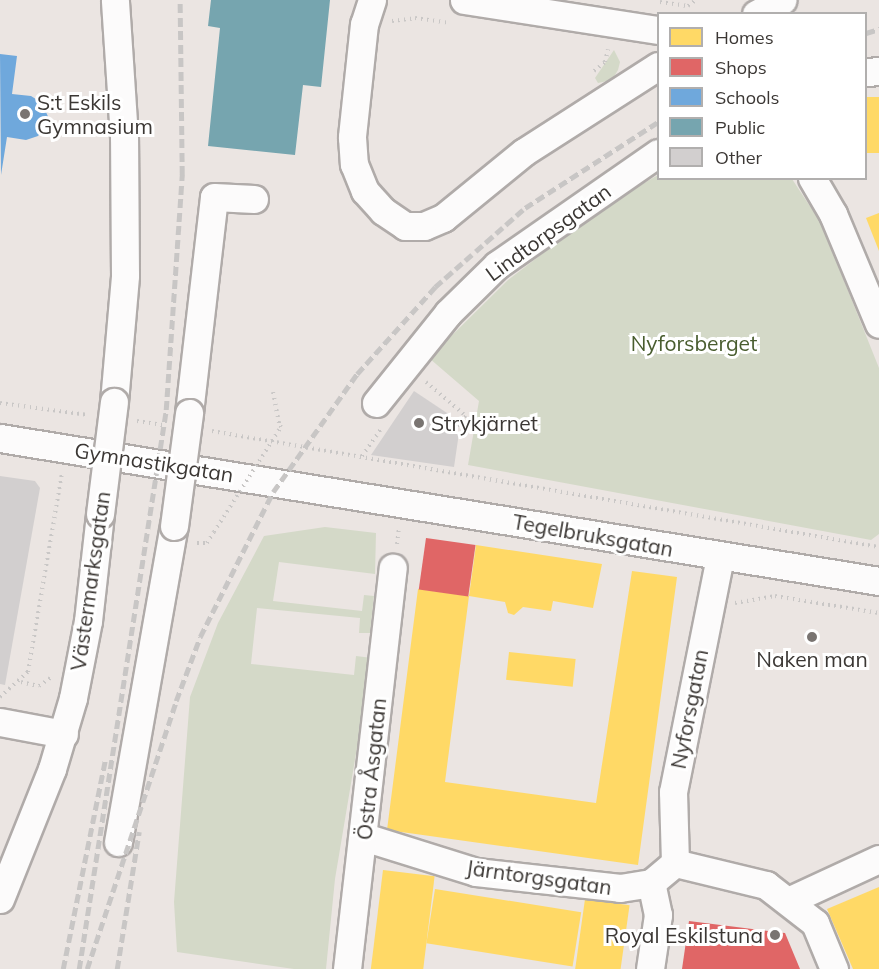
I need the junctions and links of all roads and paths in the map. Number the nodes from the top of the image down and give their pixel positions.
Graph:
1 (115, 0) edge
2 (372, 0) edge
3 (696, 0) edge
4 (782, 0) edge
5 (657, 2) dead end
6 (463, 12) edge
7 (760, 12) edge
8 (384, 29) dead end
9 (657, 30) edge
10 (604, 46) dead end
11 (657, 67) edge
12 (594, 71) dead end
13 (657, 154) edge
14 (813, 180) edge
15 (254, 199) dead end
16 (879, 324) edge
17 (405, 366) junction
18 (273, 392) dead end
19 (0, 403) edge
20 (376, 403) dead end
21 (120, 411) junction
22 (91, 415) dead end
23 (188, 423) junction
24 (456, 428) dead end
25 (0, 438) edge
26 (62, 474) dead end
27 (308, 485) joint
28 (183, 531) junction
29 (879, 547) edge
30 (720, 557) junction
31 (393, 568) dead end
32 (879, 581) edge
33 (0, 698) edge
34 (0, 722) edge
35 (63, 734) junction
36 (364, 837) junction
37 (118, 842) dead end
38 (879, 859) edge
39 (675, 863) junction
40 (651, 883) junction
41 (0, 899) edge
42 (788, 901) junction
43 (347, 969) edge
44 (650, 969) edge
45 (834, 969) edge

1 - 21 street, Västermarksgatan
2 - 11 street
3 - 5 path
4 - 7 street
6 - 8 path
6 - 9 street
10 - 12 path
13 - 17 street, Lindtorpsgatan
14 - 16 street
15 - 23 street
17 - 20 street, Lindtorpsgatan
17 - 24 path
18 - 28 path, bridge
19 - 22 path
21 - 23 path
21 - 35 street, Västermarksgatan, bridge
23 - 28 street, bridge
23 - 29 path
25 - 27 street, Gymnastikgatan
26 - 33 path
27 - 30 street, Tegelbruksgatan
28 - 37 street
30 - 32 street, Tegelbruksgatan
30 - 39 street, Nyforsgatan
31 - 36 street, Östra Åsgatan
34 - 35 street
35 - 41 street, Västermarksgatan
36 - 40 street, Järntorgsgatan
36 - 43 street, Östra Åsgatan
38 - 42 street
39 - 40 street
39 - 42 street
40 - 44 street
42 - 45 street

